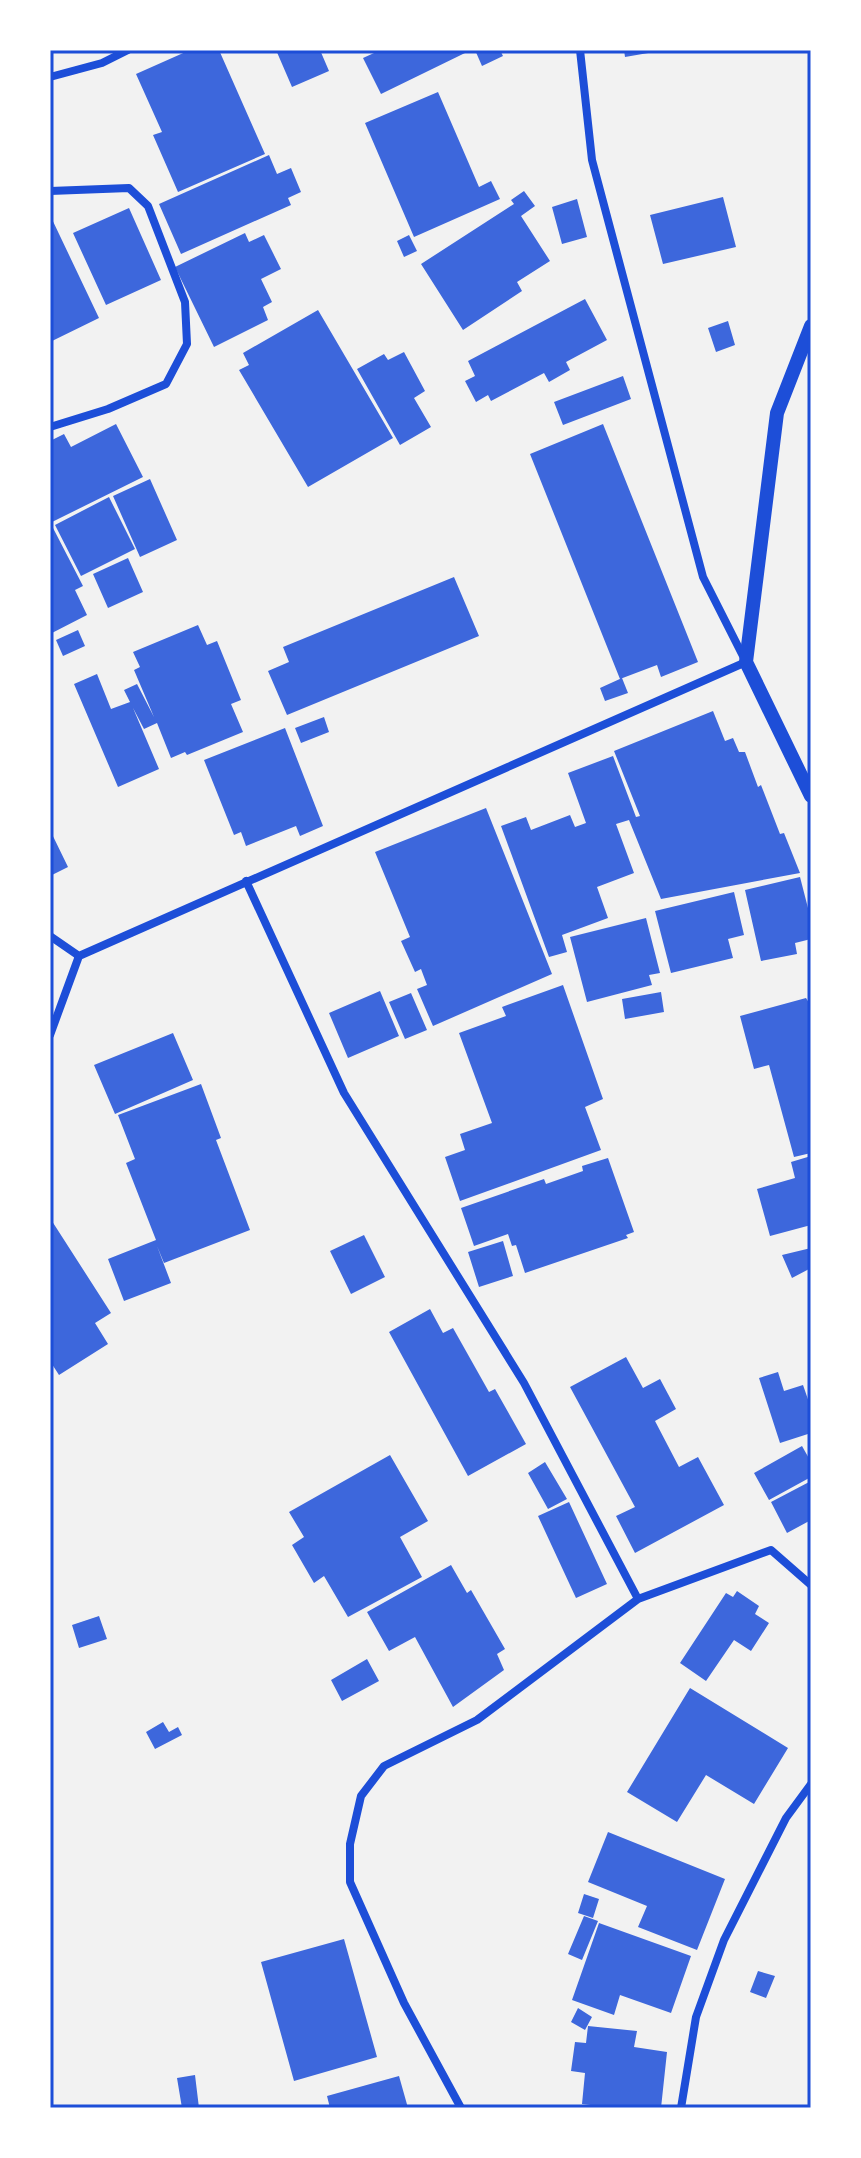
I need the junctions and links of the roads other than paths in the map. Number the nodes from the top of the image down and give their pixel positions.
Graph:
1 (128, 50) edge
2 (580, 50) edge
3 (50, 77) edge
4 (50, 191) edge
5 (811, 326) edge
6 (50, 427) edge
7 (746, 662) junction
8 (811, 796) edge
9 (246, 881) junction
10 (50, 936) edge
11 (79, 956) junction
12 (50, 1035) edge
13 (811, 1585) edge
14 (638, 1599) junction
15 (811, 1784) edge
16 (461, 2108) edge
17 (681, 2108) edge

1 - 3 street
2 - 7 street
4 - 6 street
5 - 7 street
7 - 8 street
7 - 9 street
9 - 11 street
9 - 14 street
10 - 11 street
11 - 12 street
13 - 14 street
14 - 16 street
15 - 17 street

